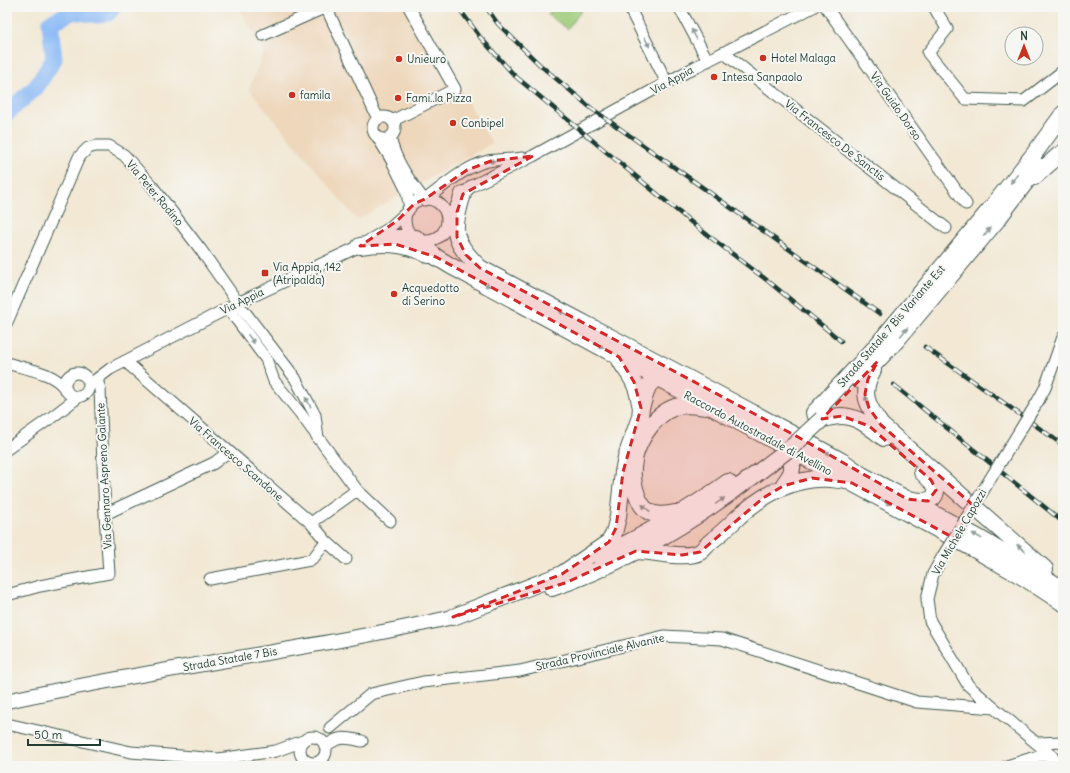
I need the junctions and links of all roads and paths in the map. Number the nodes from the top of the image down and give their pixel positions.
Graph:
1 (326, 7) edge
2 (409, 7) edge
3 (629, 7) edge
4 (680, 7) edge
5 (813, 7) edge
6 (826, 7) edge
7 (934, 7) edge
8 (263, 35) dead end
9 (724, 53) junction
10 (708, 61) junction
11 (1063, 71) edge
12 (667, 83) junction
13 (1063, 114) edge
14 (378, 119) junction
15 (392, 121) junction
16 (1063, 132) edge
17 (377, 136) junction
18 (390, 137) junction
19 (1063, 152) edge
20 (533, 156) junction
21 (1021, 189) junction
22 (463, 194) junction
23 (424, 200) junction
24 (966, 204) dead end
25 (409, 209) junction
26 (447, 223) junction
27 (946, 228) dead end
28 (376, 236) junction
29 (415, 237) junction
30 (360, 246) junction
31 (436, 257) junction
32 (480, 268) junction
33 (233, 305) junction
34 (7, 322) edge
35 (1063, 337) edge
36 (278, 355) junction
37 (619, 357) junction
38 (124, 361) junction
39 (878, 361) junction
40 (7, 363) edge
41 (269, 364) junction
42 (110, 369) junction
43 (82, 374) junction
44 (70, 375) junction
45 (51, 376) junction
46 (656, 378) junction
47 (93, 383) junction
48 (70, 393) junction
49 (641, 408) junction
50 (714, 408) junction
51 (818, 416) junction
52 (764, 419) junction
53 (318, 439) junction
54 (783, 446) junction
55 (7, 449) edge
56 (228, 452) junction
57 (756, 468) junction
58 (852, 483) junction
59 (783, 486) junction
60 (357, 490) junction
61 (907, 499) junction
62 (682, 512) junction
63 (105, 514) junction
64 (390, 522) dead end
65 (311, 523) junction
66 (678, 528) junction
67 (326, 541) junction
68 (708, 544) junction
69 (636, 551) junction
70 (346, 559) dead end
71 (210, 579) dead end
72 (563, 579) junction
73 (1061, 587) edge
74 (7, 595) edge
75 (1063, 603) edge
76 (453, 617) joint
77 (7, 701) edge
78 (994, 708) junction
79 (7, 724) edge
80 (330, 728) junction
81 (307, 739) junction
82 (362, 741) dead end
83 (1063, 742) edge
84 (1038, 743) junction
85 (325, 747) junction
86 (276, 751) junction
87 (1052, 756) junction
88 (210, 762) edge
89 (313, 762) edge
90 (1007, 766) edge
91 (1058, 766) edge

1 - 8 street
1 - 14 street
2 - 15 street
3 -> 12 street
10 -> 4 street
5 - 9 street, Via Appia
6 - 24 street, Via Guido Dorso
7 - 11 street
9 - 10 street, Via Appia
9 - 27 street, Via Francesco De Sanctis
10 - 12 street, Via Appia
12 - 20 street, Via Appia
13 -> 51 highway, Strada Statale 7 Bis Variante Est
14 - 15 street
14 - 17 street
15 - 18 street
16 - 21 highway, Strada Statale 7 Bis Variante Est
17 - 18 street
17 - 25 street
18 - 23 street
19 - 21 highway
20 - 22 street, Via Appia
20 -> 23 street, Via Appia
39 -> 21 highway, Strada Statale 7 Bis Variante Est
22 - 26 street, Via Appia
22 - 32 highway
23 - 25 street, Via Appia
23 - 26 street
25 - 28 street, Via Appia
25 - 29 street
26 - 29 street, Via Appia
26 - 32 highway
28 - 29 street, Via Appia
28 - 30 street, Via Appia
29 - 31 highway
30 - 31 highway
30 - 33 street, Via Appia
31 -> 37 highway, Raccordo Autostradale di Avellino
52 -> 32 highway, Raccordo Autostradale di Avellino
33 - 34 street, Via Peter Rodino
33 - 36 street
33 - 38 street, Via Appia
33 -> 41 street
35 - 78 street, Via Michele Capozzi, bridge
36 - 41 street
53 -> 36 street
37 - 46 highway, Raccordo Autostradale di Avellino
37 - 49 highway
38 - 42 street, Via Appia
38 - 56 street, Via Francesco Scandone
39 - 51 highway, Strada Statale 7 Bis Variante Est
73 -> 39 highway
40 - 45 street
41 - 53 street
42 - 43 street, Via Appia
42 - 47 street, Via Appia
43 - 44 street
43 - 47 street
44 - 45 street
44 - 48 street
45 - 48 street
46 - 49 highway
46 - 50 highway, Raccordo Autostradale di Avellino
46 - 52 highway
47 - 48 street
47 - 63 street, Via Gennaro Aspreno Galante
48 - 55 street
49 - 72 highway
50 - 54 highway, Raccordo Autostradale di Avellino
62 -> 50 highway
51 - 57 highway, Strada Statale 7 Bis Variante Est
51 - 61 highway
61 -> 52 highway, Raccordo Autostradale di Avellino
53 - 60 street
54 - 58 highway, Raccordo Autostradale di Avellino
54 - 59 highway
56 - 63 street
56 - 65 street, Via Francesco Scandone
57 - 62 highway, Strada Statale 7 Bis Variante Est
66 -> 57 highway, Strada Statale 7 Bis Variante Est
58 - 59 highway
58 -> 75 highway, Raccordo Autostradale di Avellino
59 - 68 highway
60 - 64 street
60 - 65 street
73 -> 61 highway, Raccordo Autostradale di Avellino
62 - 72 highway, Strada Statale 7 Bis Variante Est
63 - 74 street, Via Gennaro Aspreno Galante
65 - 67 street, Via Francesco Scandone
66 - 68 highway
66 - 69 highway, Strada Statale 7 Bis Variante Est
67 - 70 street, Via Francesco Scandone
67 - 71 street
68 - 69 highway
69 - 72 highway, Strada Statale 7 Bis Variante Est
72 - 76 highway
76 - 77 main road, Strada Statale 7 Bis
78 - 80 street, Strada Provinciale Alvanite
78 - 84 street, Via Michele Capozzi
79 - 88 street
80 - 81 street, Strada Provinciale Alvanite
80 - 85 street
81 - 85 street
81 - 86 street, Strada Provinciale Alvanite
81 - 89 street
82 - 85 street
83 - 84 street
84 - 87 street, Via Michele Capozzi
85 - 89 street
86 - 88 street
86 - 89 street
87 - 90 street
87 - 91 street, Via Michele Capozzi

